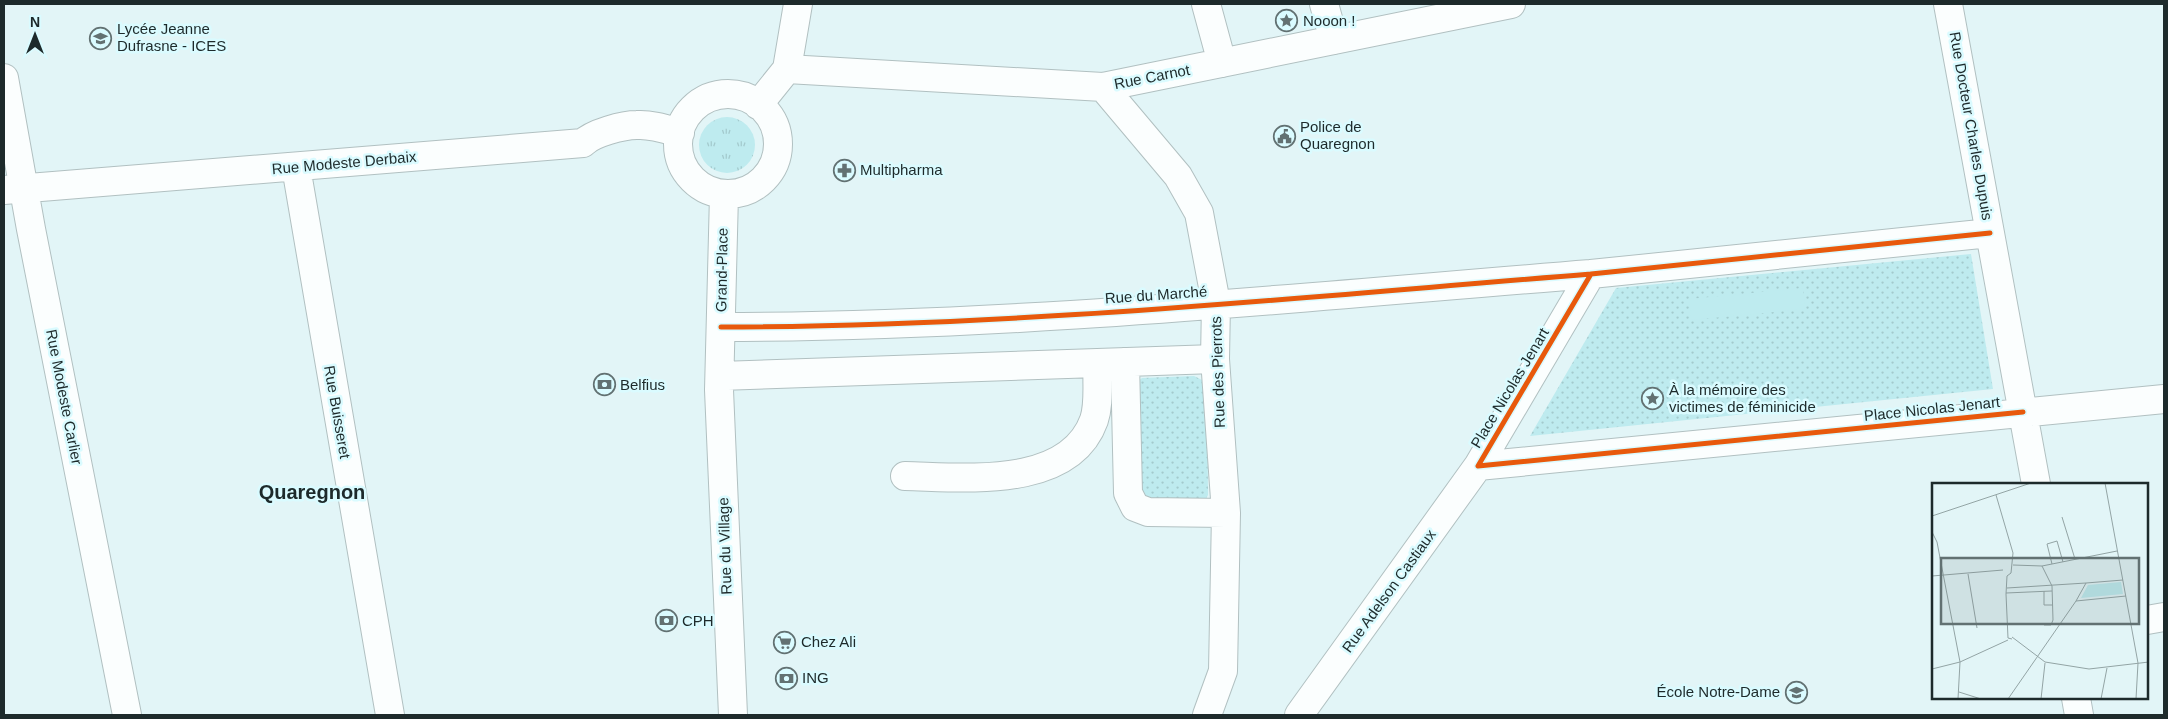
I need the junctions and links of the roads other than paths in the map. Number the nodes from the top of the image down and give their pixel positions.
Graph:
1 (798, 4) edge
2 (1206, 4) edge
3 (1324, 4) edge
4 (1511, 4) edge
5 (1948, 4) edge
6 (1470, 8) edge
7 (1334, 40) junction
8 (1222, 63) junction
9 (787, 69) junction
10 (4, 78) edge
11 (1103, 87) junction
12 (758, 105) junction
13 (680, 133) junction
14 (296, 167) junction
15 (14, 190) edge
16 (724, 195) junction
17 (1990, 233) junction
18 (1592, 274) junction
19 (1216, 303) junction
20 (721, 326) junction
21 (1215, 359) junction
22 (1125, 362) junction
23 (1098, 363) junction
24 (720, 376) junction
25 (2164, 399) edge
26 (2023, 412) junction
27 (1478, 466) junction
28 (904, 476) dead end
29 (2036, 483) edge
30 (1226, 513) junction
31 (2164, 617) edge
32 (2148, 620) edge
33 (2076, 699) edge
34 (127, 715) edge
35 (390, 715) edge
36 (732, 715) edge
37 (1207, 715) edge
38 (1299, 715) edge
39 (2079, 715) edge

1 - 9 street
2 - 8 street
3 - 7 street
4 - 6 street, Rue Carnot
5 - 17 street, Rue Docteur Charles Dupuis
6 - 7 street, Rue Carnot
7 - 8 street, Rue Carnot
8 - 11 street, Rue Carnot
9 - 11 street, Rue Carnot
9 - 12 street
10 - 15 street, Rue Modeste Carlier
11 - 19 street, Rue des Pierrots
12 - 13 street
12 - 16 street
13 - 14 street, Rue Modeste Derbaix
13 - 16 street
14 - 15 street, Rue Modeste Derbaix
14 - 35 street, Rue Buisseret
15 - 34 street, Rue Modeste Carlier
16 - 20 street, Grand-Place
17 - 18 street
17 - 26 street, Rue Docteur Charles Dupuis
18 - 19 street, Rue du Marché
18 - 27 street, Place Nicolas Jenart
19 - 20 street, Rue du Marché
19 - 21 street, Rue des Pierrots
20 - 24 street, Grand-Place
21 - 22 street
21 - 30 street, Rue des Pierrots
22 - 23 street
22 - 30 street
23 - 24 street
23 - 28 street
24 - 36 street, Rue du Village
25 - 26 street, Place Nicolas Jenart
26 - 27 street, Place Nicolas Jenart
26 - 29 street, Rue Docteur Charles Dupuis
27 - 38 street, Rue Adelson Castiaux
30 - 37 street, Rue des Pierrots
31 - 32 street
33 - 39 street

